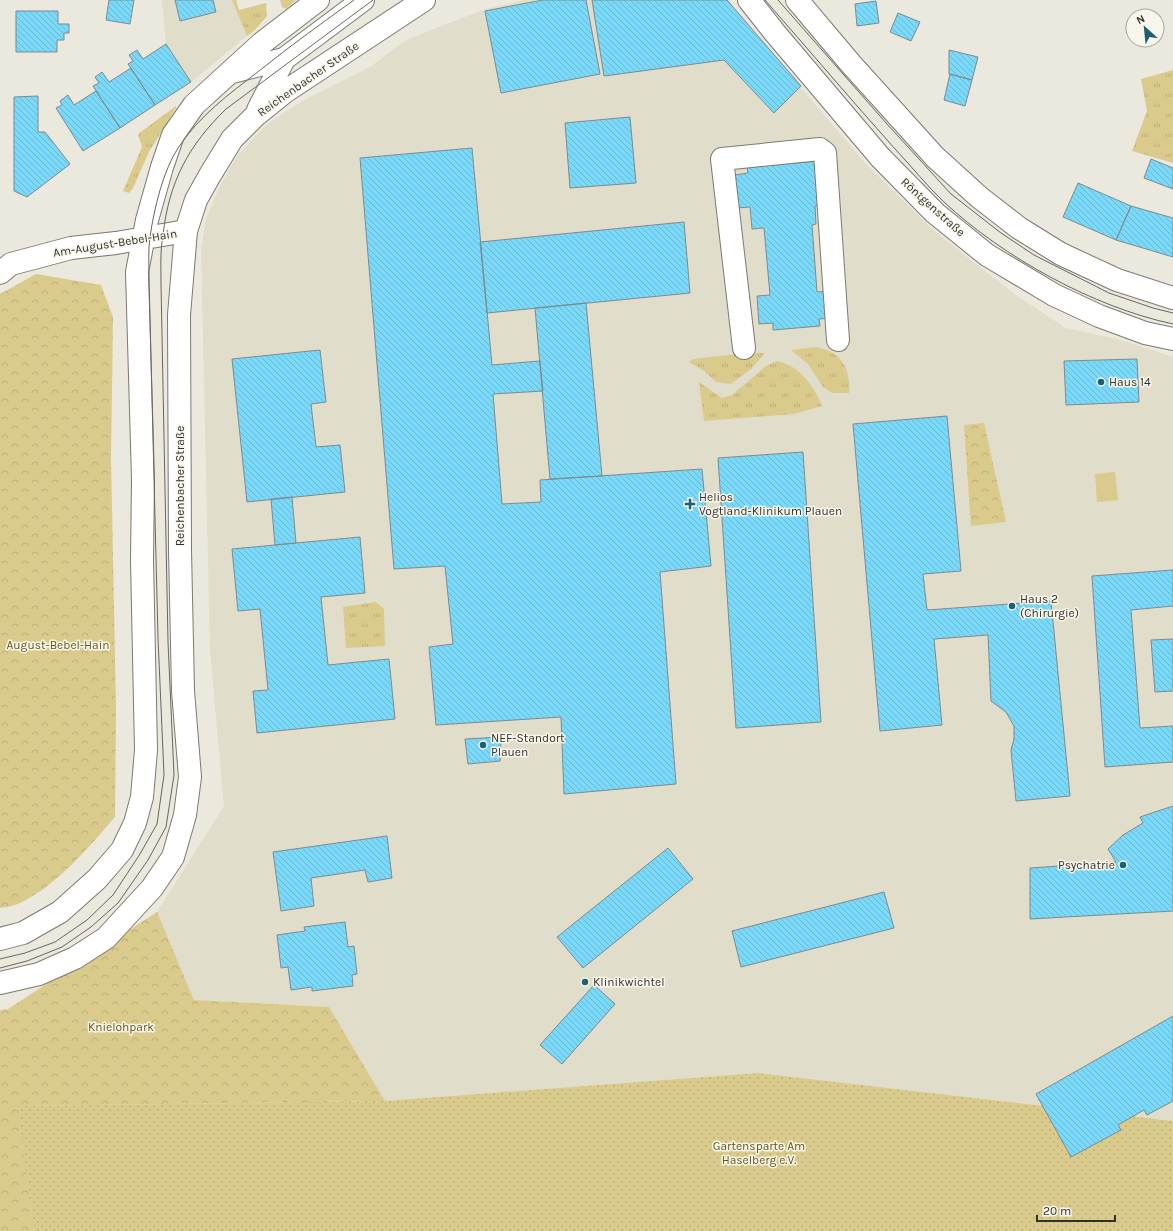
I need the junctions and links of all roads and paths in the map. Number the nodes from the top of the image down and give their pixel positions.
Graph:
1 (318, 0) edge
2 (363, 0) edge
3 (424, 0) edge
4 (749, 0) edge
5 (797, 0) edge
6 (284, 59) junction
7 (227, 74) junction
8 (255, 116) junction
9 (186, 231) junction
10 (143, 239) junction
11 (4, 263) edge
12 (1173, 298) edge
13 (1173, 339) edge
14 (838, 340) dead end
15 (744, 348) dead end
16 (0, 939) edge
17 (0, 983) edge

1 - 7 street
2 - 6 street
3 - 8 street, Reichenbacher Straße
4 - 13 street, Röntgenstraße
5 - 12 street
6 - 7 street
6 - 8 street
7 - 10 street
8 - 9 street, Reichenbacher Straße
9 - 10 street, Am-August-Bebel-Hain
9 - 17 street, Reichenbacher Straße
10 - 11 street, Am-August-Bebel-Hain
10 - 16 street
14 - 15 street

